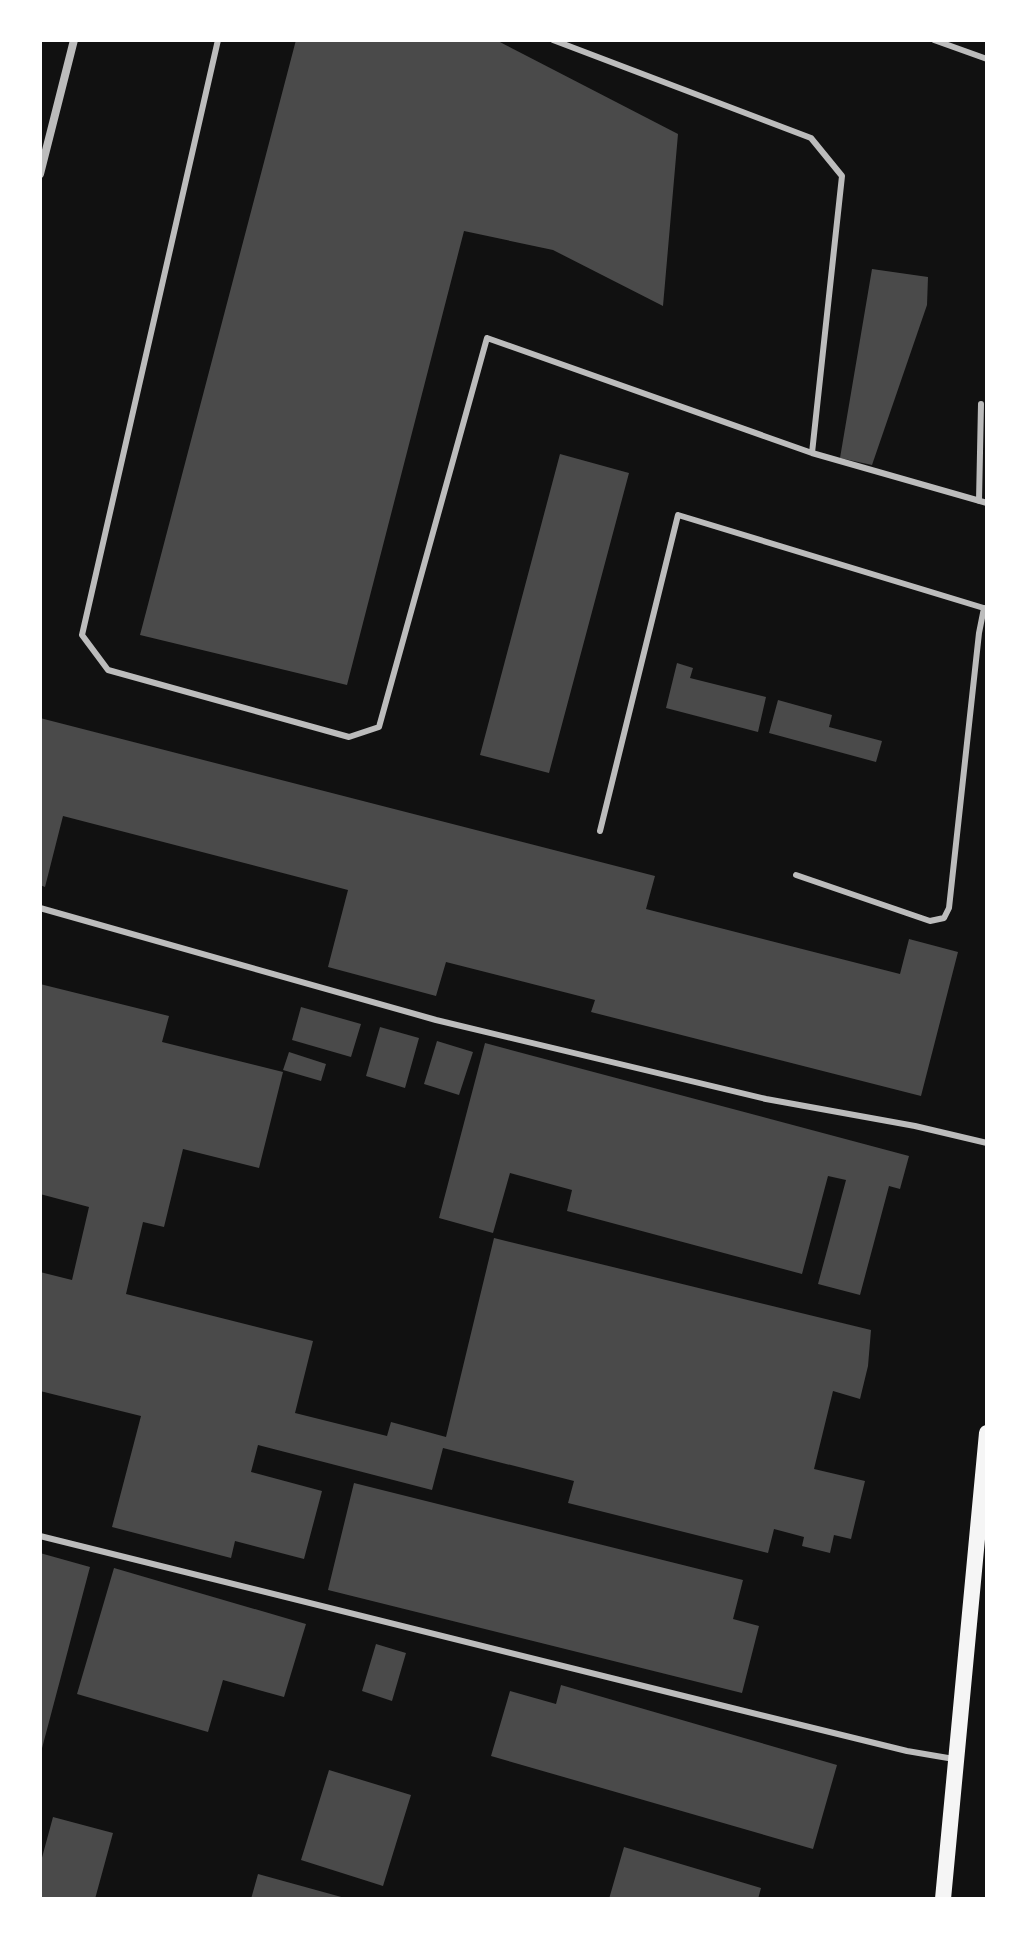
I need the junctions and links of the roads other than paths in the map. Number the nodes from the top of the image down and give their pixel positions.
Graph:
1 (74, 40) edge
2 (218, 40) edge
3 (553, 40) edge
4 (934, 40) edge
5 (987, 59) edge
6 (40, 174) edge
7 (981, 404) dead end
8 (812, 453) junction
9 (983, 502) edge
10 (986, 609) edge
11 (600, 831) dead end
12 (796, 875) dead end
13 (40, 908) edge
14 (987, 1143) edge
15 (987, 1433) edge
16 (40, 1536) edge
17 (957, 1760) junction
18 (943, 1899) edge

1 - 6 street
2 - 8 lane
3 - 8 lane
4 - 5 lane
7 - 9 lane
8 - 9 lane
10 - 11 lane
10 - 12 lane
13 - 14 lane
15 - 17 main road
16 - 17 lane
17 - 18 main road

